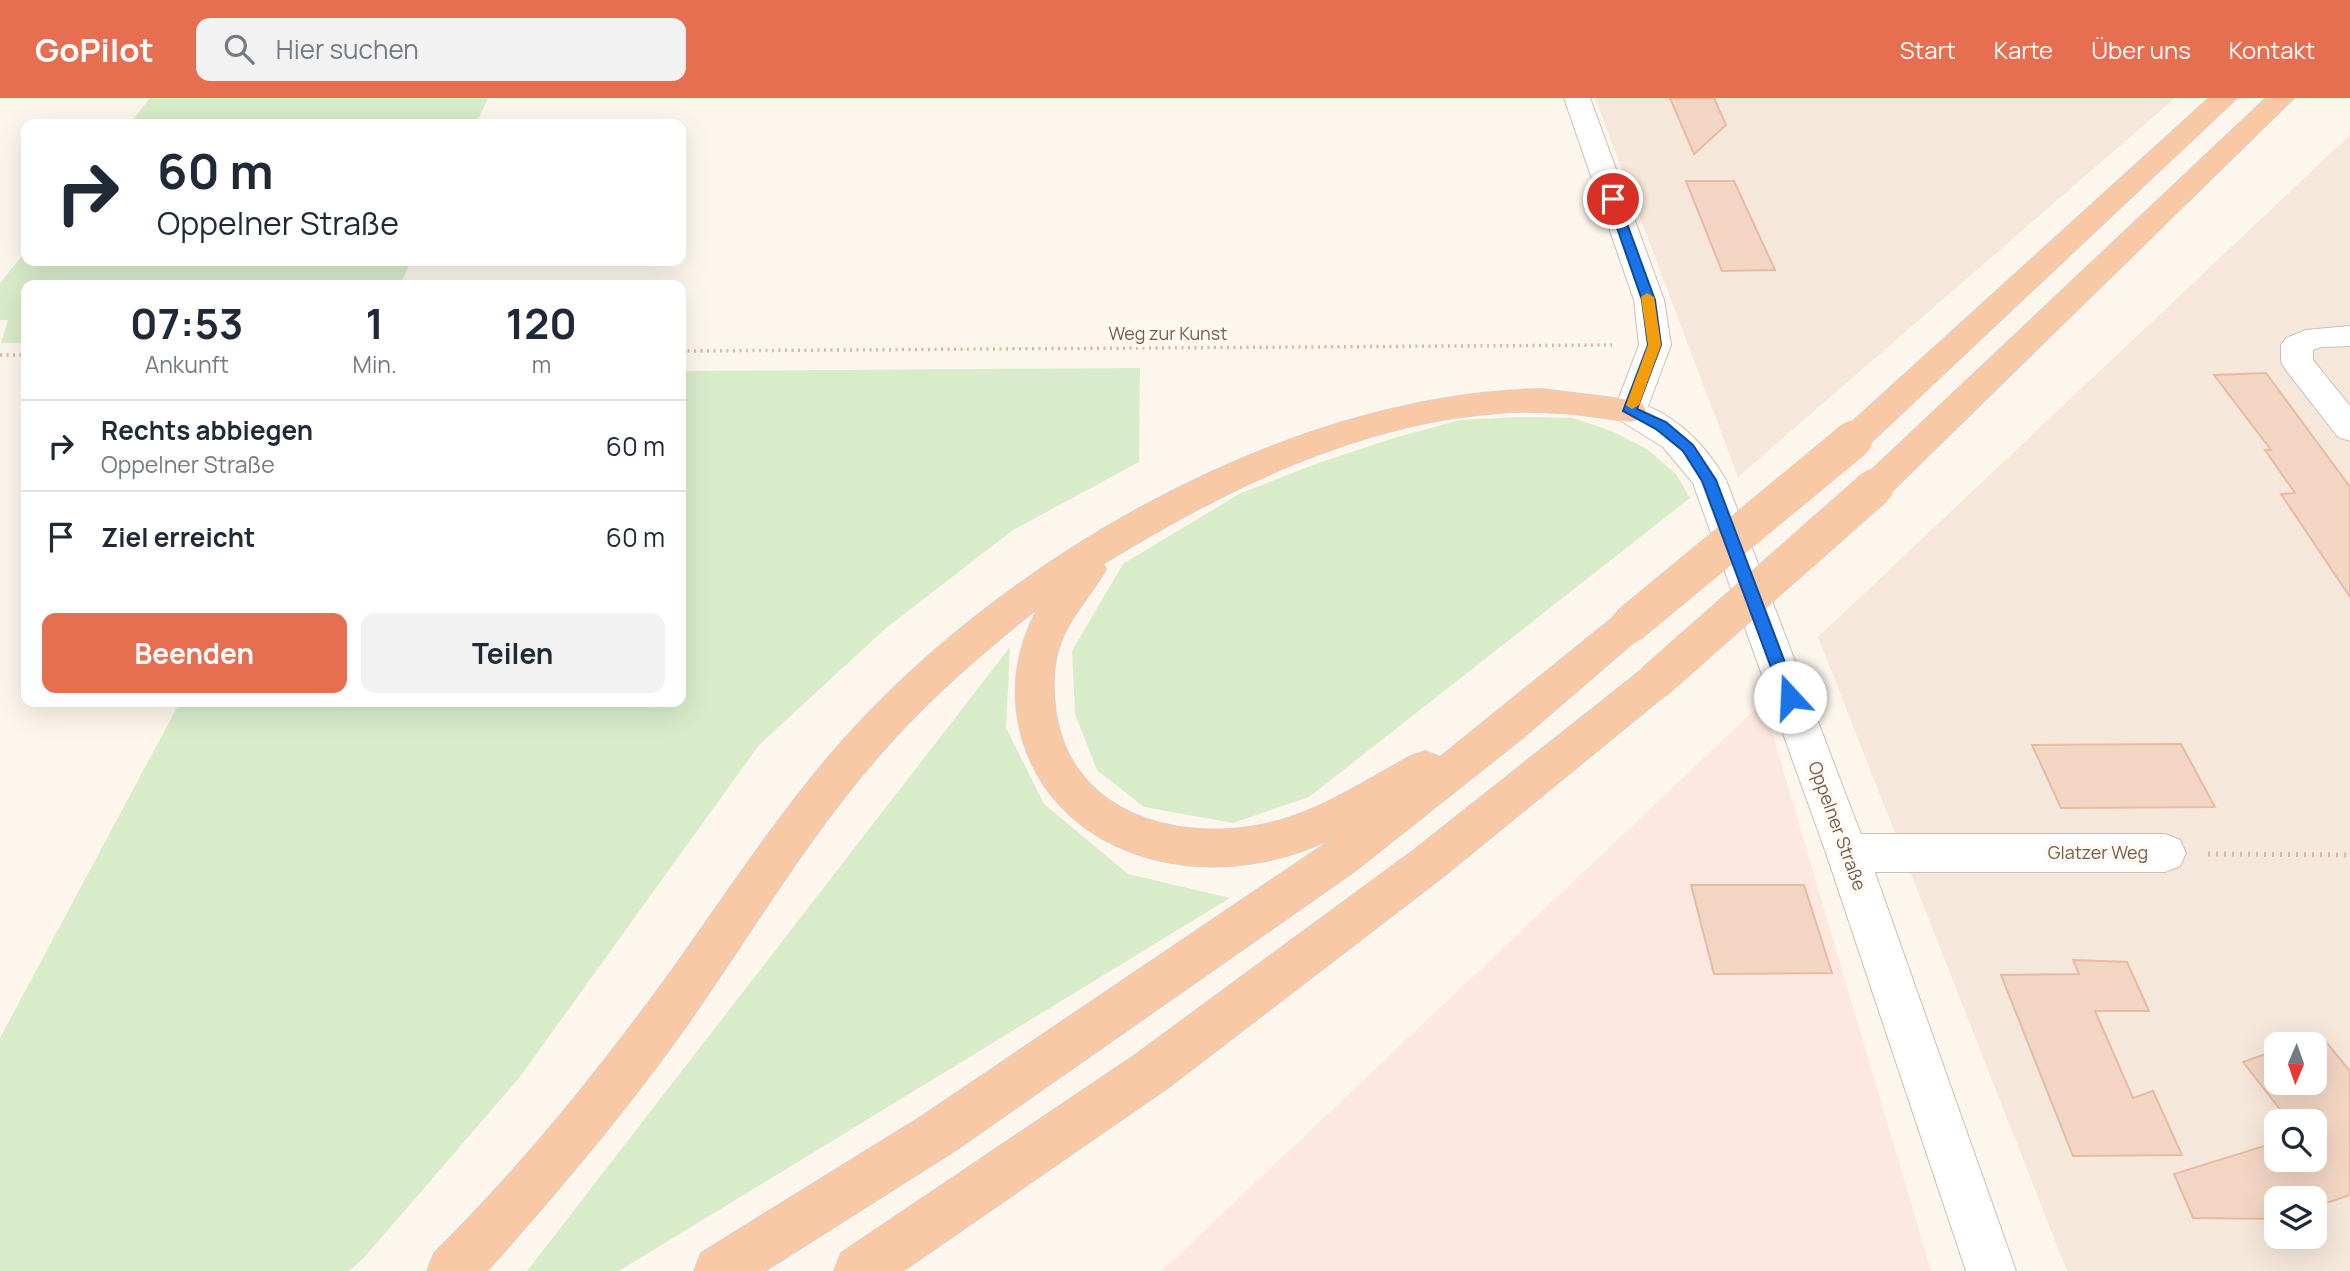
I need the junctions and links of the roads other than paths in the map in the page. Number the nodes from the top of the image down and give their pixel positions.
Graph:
1 (1577, 98) edge
2 (2224, 98) edge
3 (2281, 98) edge
4 (2350, 336) edge
5 (1630, 411) junction
6 (2350, 429) edge
7 (1113, 539) junction
8 (1511, 724) junction
9 (1847, 853) junction
10 (2165, 853) road end
11 (452, 1271) edge
12 (719, 1271) edge
13 (859, 1271) edge
14 (1992, 1271) edge

1 - 5 street
2 - 8 highway, bridge
3 - 13 highway, bridge
4 - 6 street
5 - 7 highway
5 - 9 street, Oppelner Straße
7 - 8 highway
7 - 11 highway
8 - 12 highway
9 - 10 street, Glatzer Weg
9 - 14 street, Oppelner Straße

